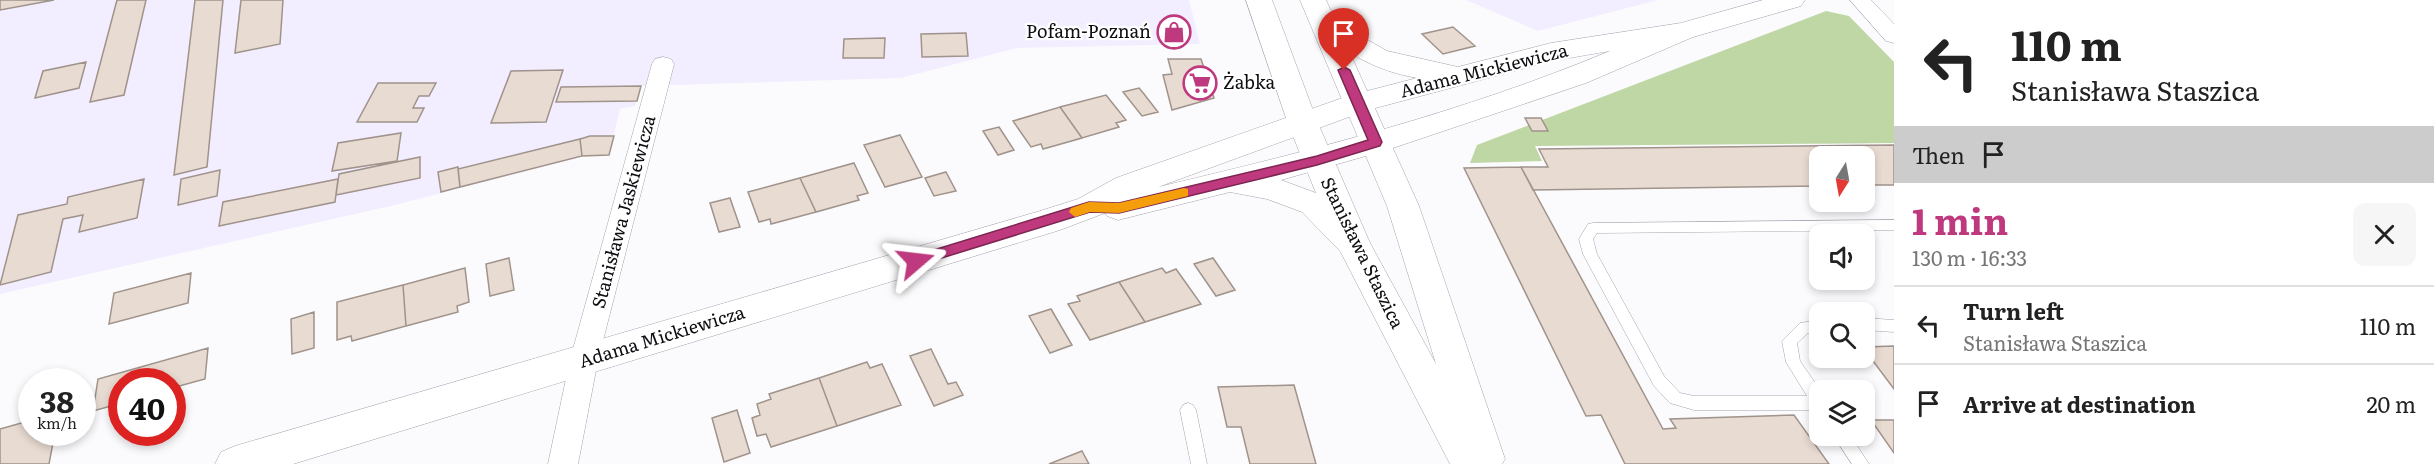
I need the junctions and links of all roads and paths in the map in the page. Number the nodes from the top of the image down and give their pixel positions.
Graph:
1 (1259, 0) edge
2 (1792, 0) edge
3 (1860, 0) edge
4 (1316, 7) edge
5 (1683, 31) junction
6 (1894, 36) edge
7 (663, 64) dead end
8 (1464, 75) junction
9 (1358, 103) junction
10 (1302, 121) junction
11 (1376, 142) junction
12 (1317, 160) junction
13 (1224, 182) junction
14 (1089, 207) junction
15 (1894, 225) edge
16 (1353, 243) junction
17 (1875, 325) edge
18 (1894, 326) edge
19 (1809, 327) edge
20 (584, 360) junction
21 (1809, 388) edge
22 (1809, 404) edge
23 (1188, 410) dead end
24 (1849, 446) edge
25 (235, 464) edge
26 (563, 464) edge
27 (1199, 464) edge
28 (1470, 464) edge
29 (1486, 464) edge
30 (1861, 464) edge

1 - 10 street, Stanisława Staszica
2 - 5 street, Adama Mickiewicza
3 - 6 street
4 - 8 street
4 - 9 street
5 - 8 street, Adama Mickiewicza
5 - 11 street, Adama Mickiewicza
7 - 20 street, Stanisława Jaskiewicza
8 - 9 street, Adama Mickiewicza
9 - 10 street, Adama Mickiewicza
9 - 11 street
10 - 12 street, Stanisława Staszica
10 - 14 street, Adama Mickiewicza
11 - 12 street, Adama Mickiewicza
11 - 29 street
12 - 13 street, Adama Mickiewicza
12 - 16 street, Stanisława Staszica
13 - 14 street, Adama Mickiewicza
13 - 16 street, Adama Mickiewicza
14 - 20 street, Adama Mickiewicza
15 - 22 lane
16 - 28 street, Stanisława Staszica
17 - 18 lane
19 - 21 lane
20 - 25 street, Adama Mickiewicza
20 - 26 street, Stanisława Jaskiewicza
23 - 27 lane
24 - 30 lane

